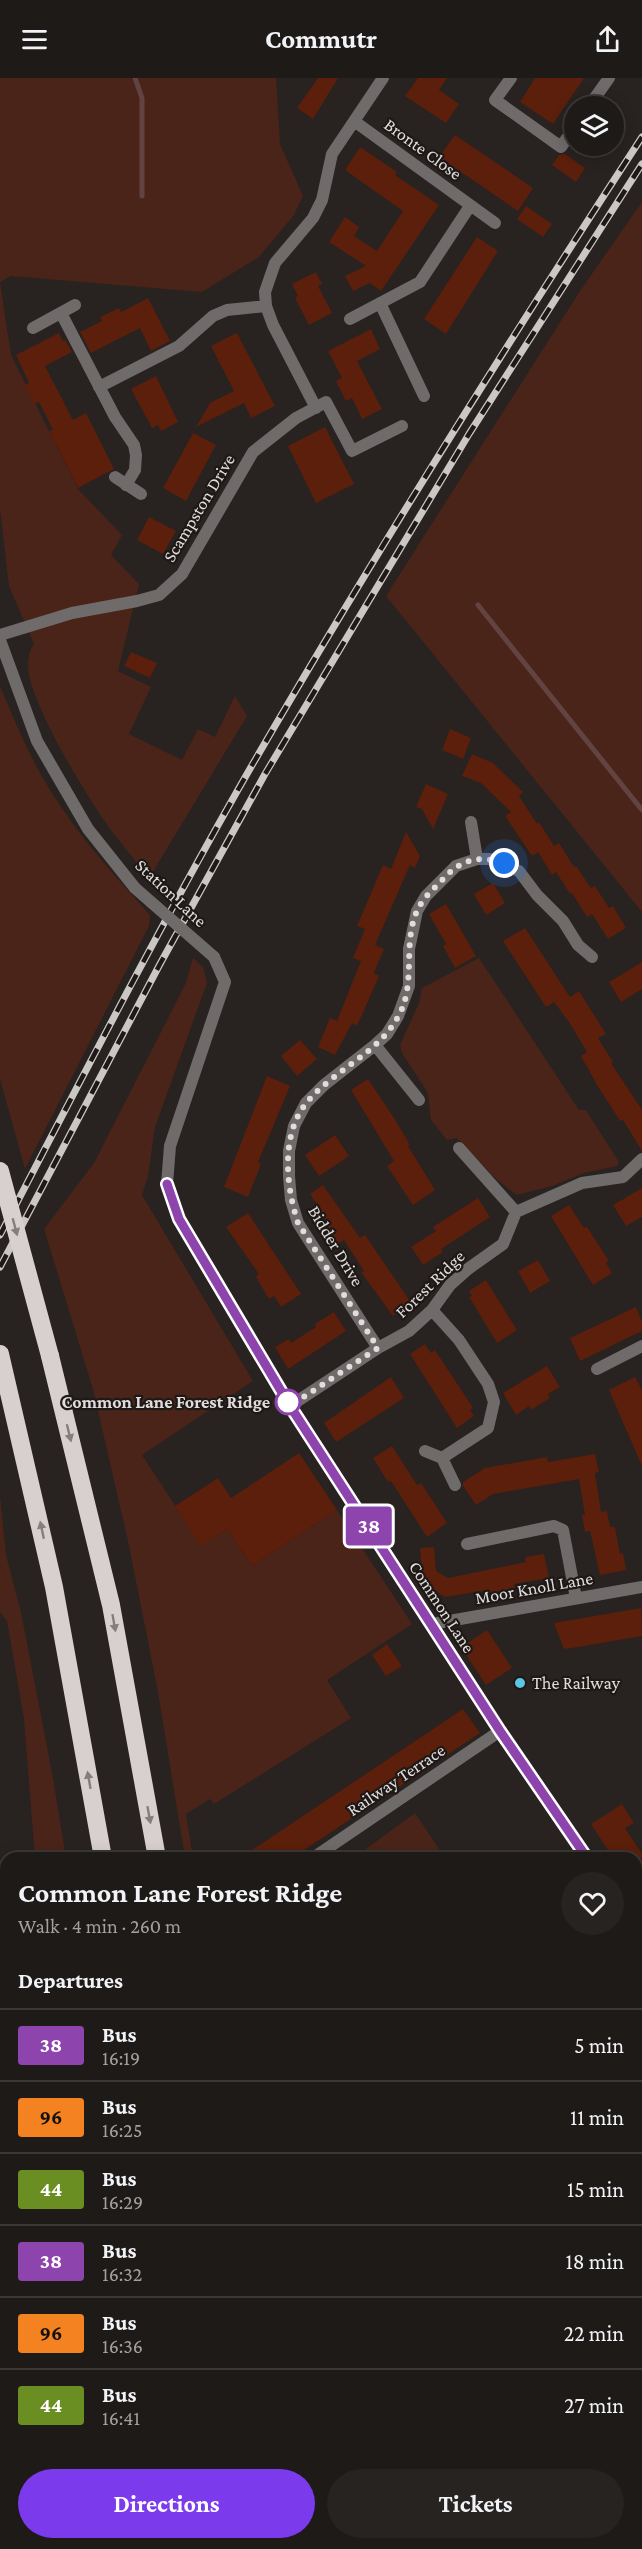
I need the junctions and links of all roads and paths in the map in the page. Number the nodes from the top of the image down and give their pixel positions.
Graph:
1 (383, 78) edge
2 (511, 78) edge
3 (609, 78) edge
4 (597, 96) edge
5 (354, 121) junction
6 (564, 143) edge
7 (470, 206) junction
8 (495, 223) dead end
9 (380, 303) junction
10 (75, 305) dead end
11 (266, 306) junction
12 (61, 313) junction
13 (350, 319) dead end
14 (33, 328) dead end
15 (99, 387) junction
16 (424, 396) dead end
17 (321, 405) junction
18 (402, 426) dead end
19 (115, 477) dead end
20 (126, 485) junction
21 (141, 494) dead end
22 (0, 635) edge
23 (0, 640) edge
24 (471, 822) dead end
25 (477, 859) junction
26 (592, 957) dead end
27 (375, 1045) junction
28 (419, 1100) dead end
29 (459, 1148) dead end
30 (642, 1160) edge
31 (0, 1171) edge
32 (167, 1184) joint
33 (516, 1212) junction
34 (432, 1310) junction
35 (642, 1346) edge
36 (378, 1348) junction
37 (0, 1354) edge
38 (597, 1369) dead end
39 (290, 1406) junction
40 (425, 1451) dead end
41 (442, 1458) junction
42 (455, 1485) dead end
43 (468, 1544) dead end
44 (642, 1587) edge
45 (576, 1598) junction
46 (432, 1624) junction
47 (500, 1731) junction
48 (102, 1852) edge
49 (156, 1852) edge
50 (322, 1852) edge
51 (583, 1852) edge

1 - 5 street
2 - 6 street
3 - 4 street
5 - 7 street, Bronte Close
5 - 11 street
7 - 8 street, Bronte Close
7 - 9 street
9 - 13 street
9 - 16 street
10 - 12 street
11 - 15 street
11 - 17 street
12 - 14 street
12 - 15 street
15 - 20 street
17 - 18 street
17 - 22 street, Scampston Drive
19 - 20 street
20 - 21 street
23 - 32 street, Station Lane, bridge
24 - 25 street
25 - 26 street
25 - 27 street, Bidder Drive
27 - 28 street
27 - 36 street, Bidder Drive
29 - 33 street
30 - 33 street
31 -> 49 highway, bridge
32 - 39 street, Common Lane
33 - 34 street, Forest Ridge
34 - 36 street, Forest Ridge
34 - 41 street
35 - 38 street
36 - 39 street, Forest Ridge
48 -> 37 highway
39 - 46 street, Common Lane
40 - 41 street
41 - 42 street
43 - 45 street
44 - 45 street, Moor Knoll Lane
45 - 46 street, Moor Knoll Lane
46 - 47 street, Common Lane
47 - 50 street, Railway Terrace
47 - 51 street, Common Lane

